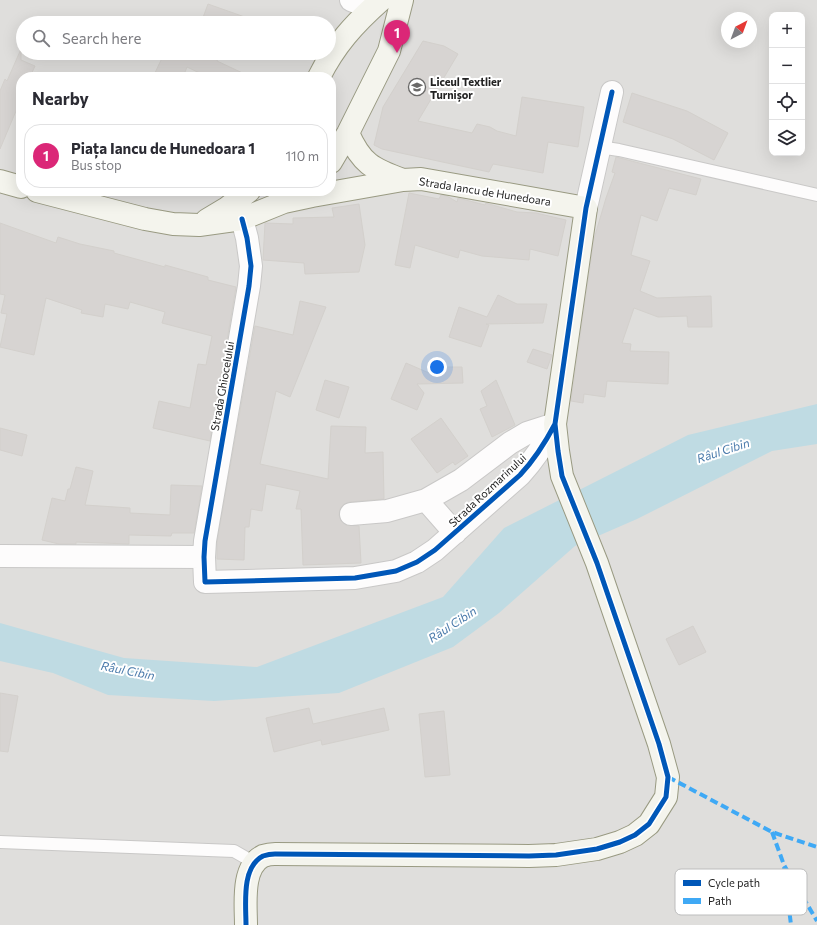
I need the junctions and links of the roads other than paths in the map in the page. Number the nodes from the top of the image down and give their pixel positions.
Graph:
1 (351, 0) edge
2 (402, 0) edge
3 (376, 4) edge
4 (336, 47) edge
5 (329, 60) edge
6 (322, 72) edge
7 (612, 92) dead end
8 (348, 133) junction
9 (599, 147) junction
10 (336, 153) edge
11 (403, 180) junction
12 (0, 181) edge
13 (16, 186) edge
14 (336, 190) edge
15 (817, 195) edge
16 (56, 196) edge
17 (243, 196) edge
18 (303, 196) edge
19 (586, 208) junction
20 (242, 218) junction
21 (199, 225) junction
22 (555, 424) junction
23 (426, 500) junction
24 (351, 514) dead end
25 (455, 533) junction
26 (0, 556) edge
27 (204, 557) junction
28 (205, 582) joint
29 (0, 842) edge
30 (255, 863) junction
31 (246, 925) edge

1 - 3 street
2 - 8 street
3 - 4 street
5 - 6 street
7 - 9 street
8 - 10 street
8 - 11 street
9 - 15 lane
9 - 19 street
11 - 14 street, Strada Iancu de Hunedoara
11 - 19 street, Strada Iancu de Hunedoara
12 - 13 street
16 - 21 street, Strada Iancu de Hunedoara
17 - 21 street
18 - 20 street, Strada Iancu de Hunedoara
19 - 22 street, Strada Rozmarinului
20 - 21 street, Strada Iancu de Hunedoara
20 - 27 street, Strada Ghiocelului
22 - 23 street, Strada Rozmarinului
22 - 25 street, Strada Rozmarinului
22 - 30 street
23 - 24 street, Strada Rozmarinului
23 - 25 street
25 - 28 street, Strada Rozmarinului
26 - 27 street
27 - 28 street, Strada Ghiocelului
29 - 30 lane
30 - 31 street

